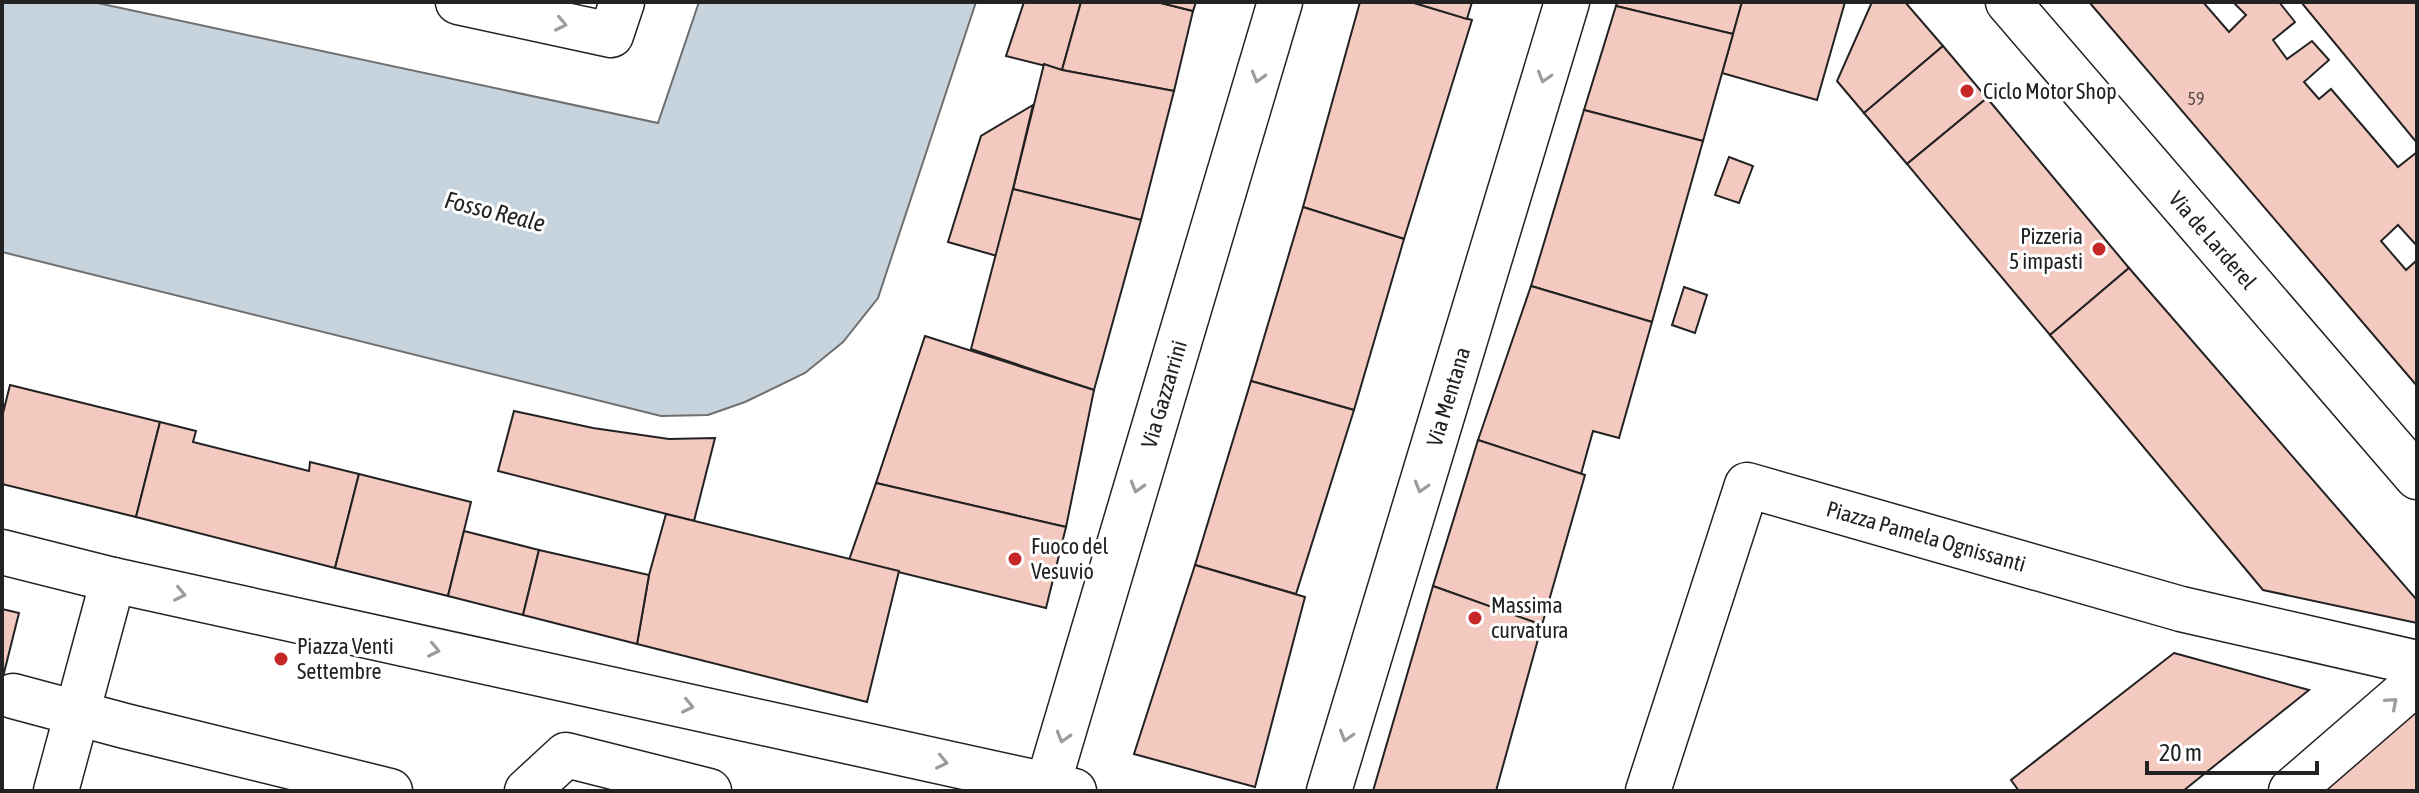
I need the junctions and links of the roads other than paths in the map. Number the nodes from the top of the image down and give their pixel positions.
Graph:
1 (458, 2) edge
2 (622, 2) edge
3 (1280, 2) edge
4 (1567, 2) edge
5 (2008, 2) edge
6 (2417, 477) edge
7 (2, 552) edge
8 (113, 580) junction
9 (2417, 663) edge
10 (2417, 682) edge
11 (13, 696) dead end
12 (78, 712) junction
13 (1056, 789) edge
14 (56, 791) edge
15 (390, 791) edge
16 (527, 791) edge
17 (709, 791) edge
18 (1329, 791) edge
19 (1648, 791) edge
20 (2291, 791) edge

1 -> 2 street
3 -> 13 street, Via Gazzarrini
4 -> 18 street, Via Mentana
5 - 6 street, Via de Larderel
7 - 8 street
8 - 12 street
8 -> 13 street
9 - 19 street, Piazza Pamela Ognissanti
20 -> 10 street
11 - 12 street
12 - 14 street
12 - 15 street
16 - 17 street

